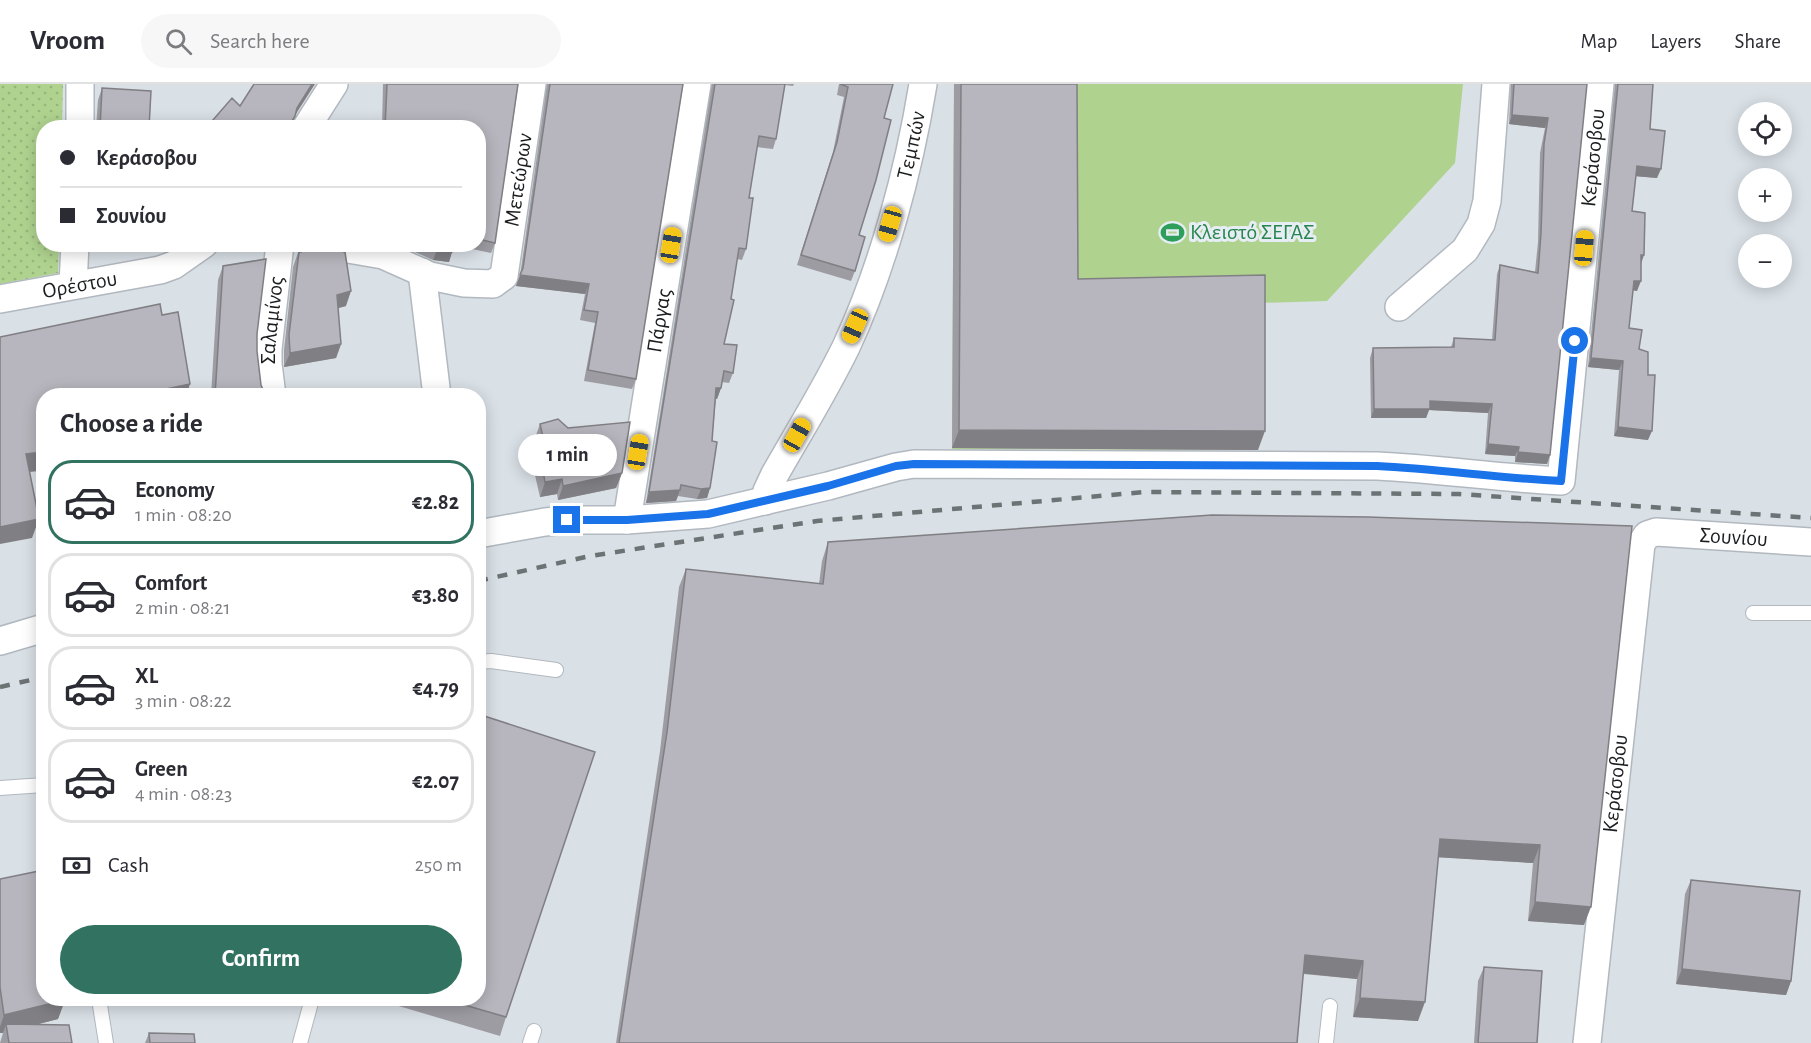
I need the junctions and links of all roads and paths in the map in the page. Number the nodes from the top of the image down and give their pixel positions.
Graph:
1 (80, 84) edge
2 (334, 84) edge
3 (532, 84) edge
4 (697, 84) edge
5 (923, 84) edge
6 (1496, 84) edge
7 (1600, 84) edge
8 (80, 120) edge
9 (311, 120) edge
10 (75, 252) edge
11 (193, 252) edge
12 (279, 252) edge
13 (366, 252) edge
14 (422, 272) junction
15 (73, 285) junction
16 (0, 299) edge
17 (1399, 307) dead end
18 (271, 388) edge
19 (436, 388) edge
20 (765, 501) junction
21 (627, 520) junction
22 (1656, 532) joint
23 (486, 533) edge
24 (1811, 542) edge
25 (1811, 613) edge
26 (1753, 614) dead end
27 (36, 630) edge
28 (0, 641) edge
29 (486, 661) edge
30 (556, 670) dead end
31 (36, 786) edge
32 (0, 788) edge
33 (100, 1006) edge
34 (310, 1006) edge
35 (1330, 1006) dead end
36 (106, 1043) edge
37 (300, 1043) edge
38 (1326, 1043) edge
39 (1587, 1043) edge

1 - 8 street
2 - 9 street
3 - 14 street, Μετεώρων
4 - 21 street, Πάργας
5 - 20 street, Τεμπών
6 - 17 street
7 - 20 street, Κεράσοβου
10 - 15 street
11 - 15 street, Ορέστου
12 - 18 street, Σαλαμίνος
13 - 14 street
14 - 19 street
15 - 16 street, Ορέστου
20 - 21 street
21 - 23 street
22 - 24 street, Σουνίου
22 - 39 street, Κεράσοβου
25 - 26 lane
27 - 28 street
29 - 30 lane
31 - 32 lane
33 - 36 lane
34 - 37 lane
35 - 38 lane

